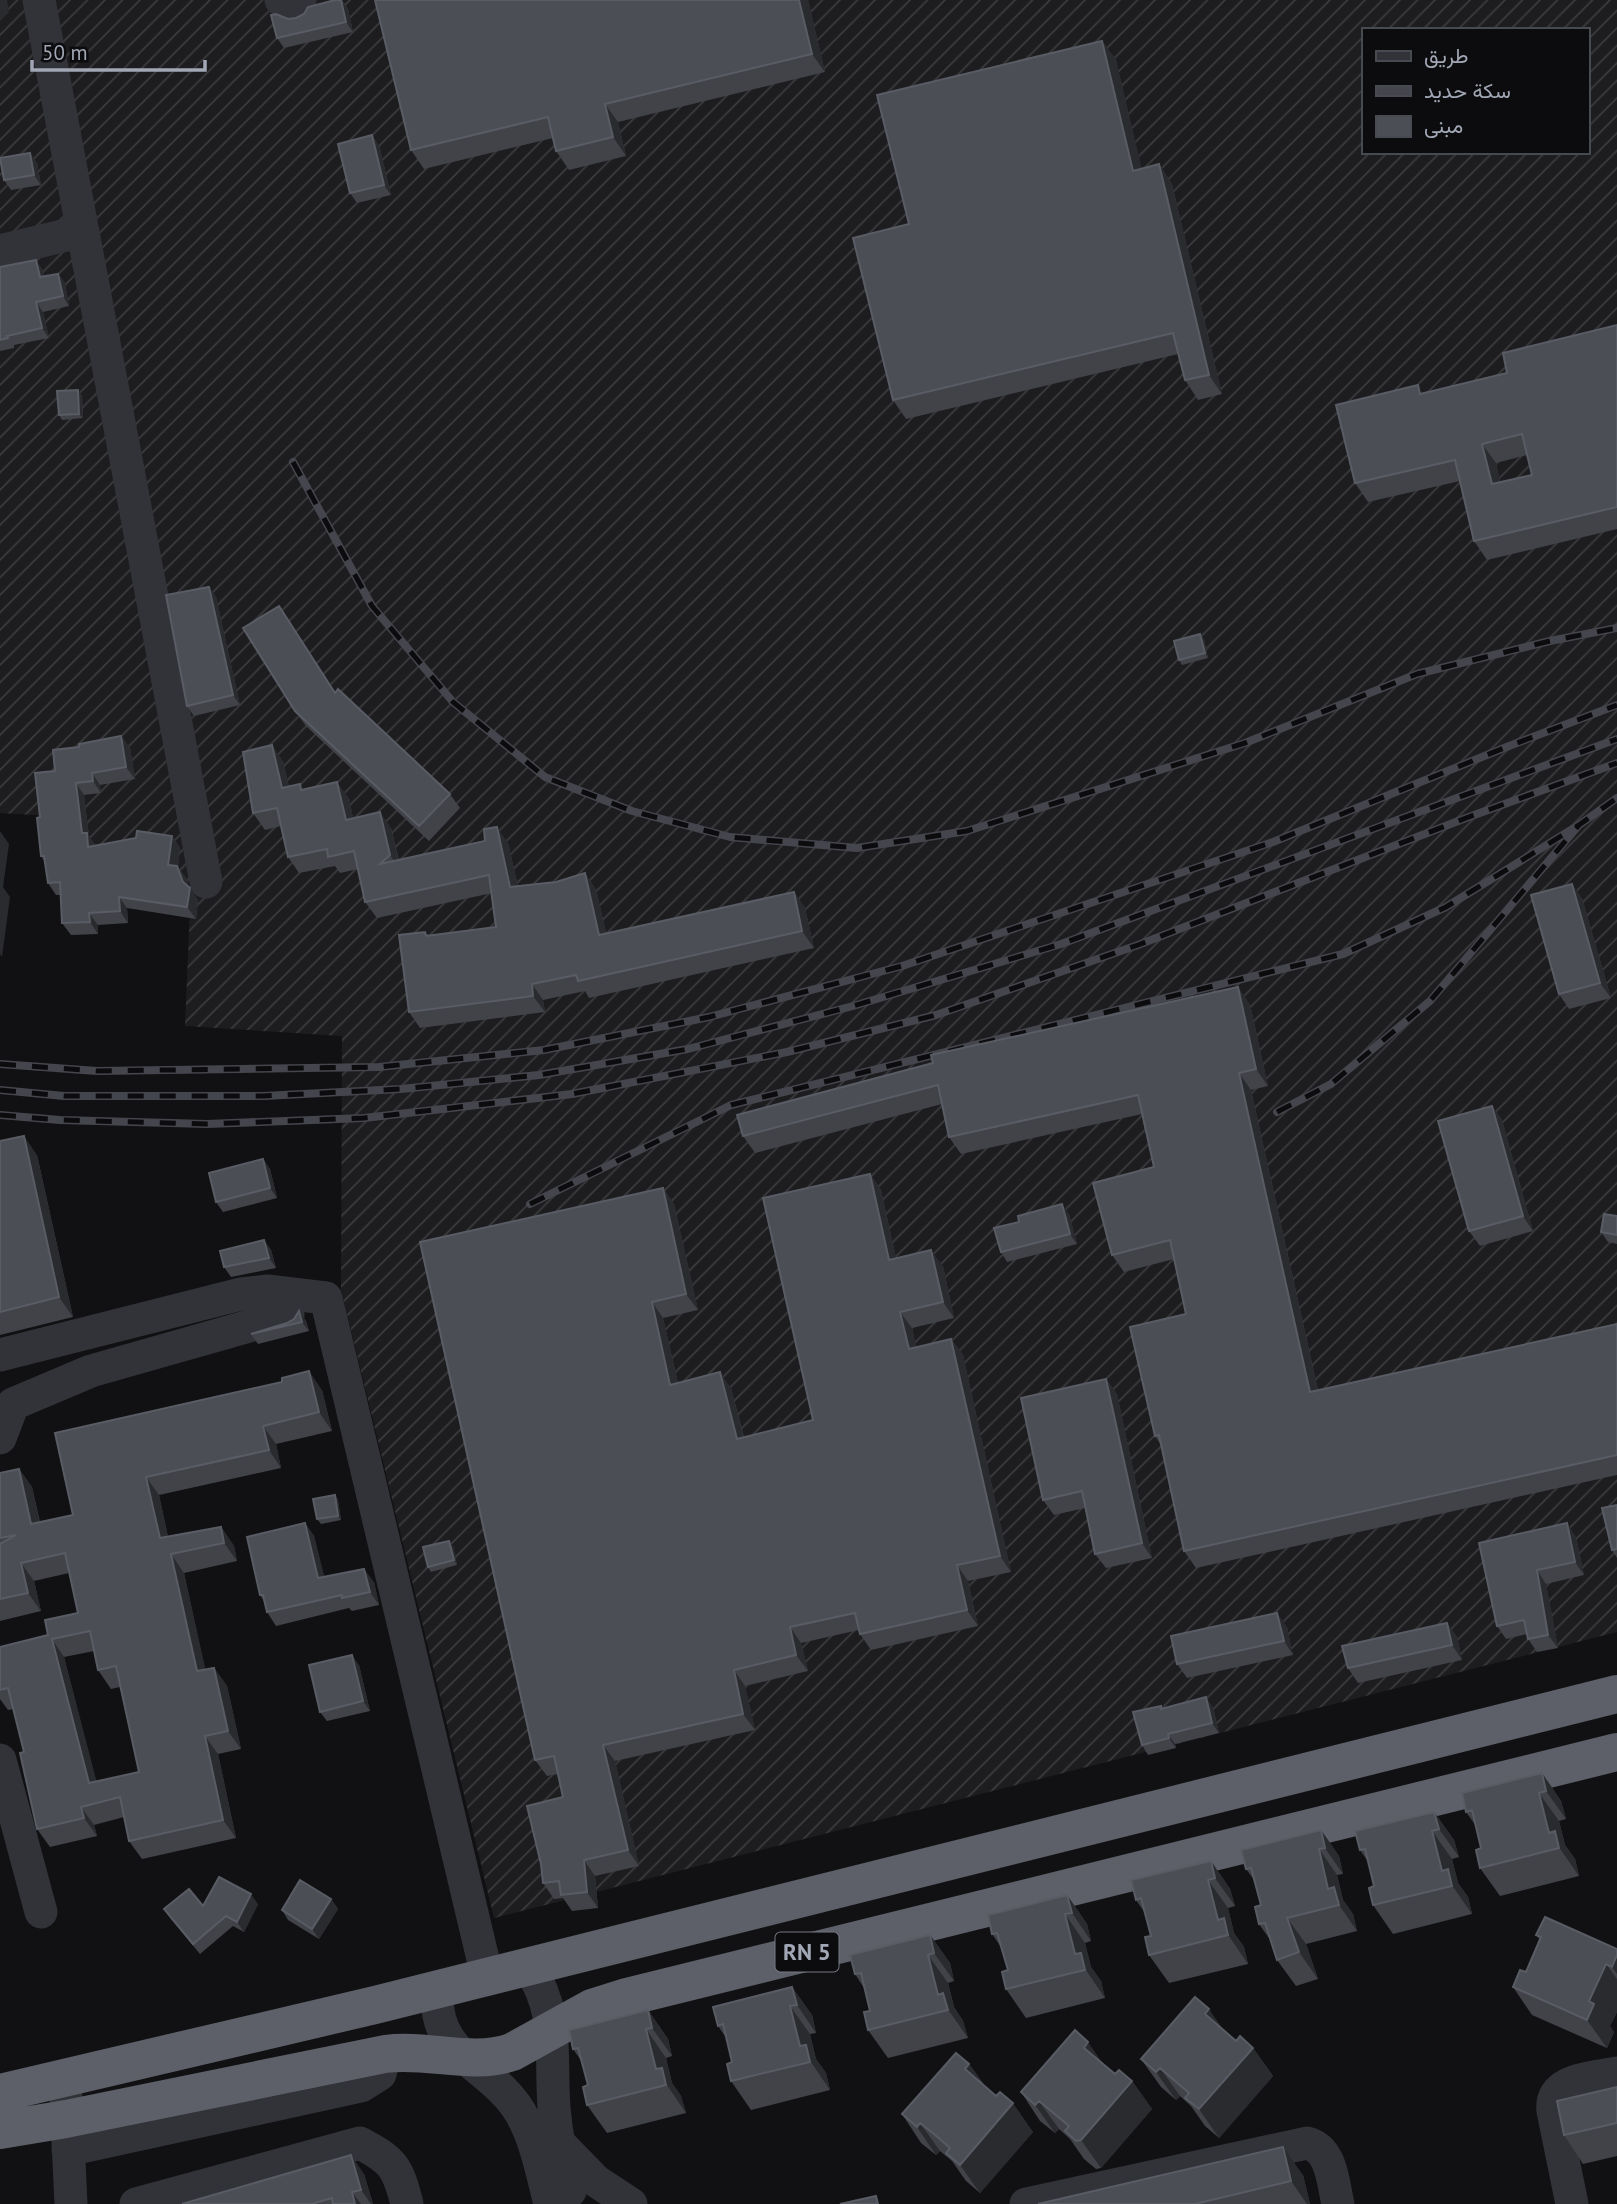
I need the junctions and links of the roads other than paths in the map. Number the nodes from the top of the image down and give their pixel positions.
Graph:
1 (39, 0) edge
2 (281, 0) edge
3 (300, 0) edge
4 (83, 231) junction
5 (0, 251) edge
6 (206, 882) dead end
7 (288, 1315) dead end
8 (0, 1355) edge
9 (0, 1438) edge
10 (1617, 1694) edge
11 (1617, 1752) edge
12 (0, 1760) edge
13 (41, 1912) dead end
14 (528, 1966) junction
15 (487, 1976) junction
16 (438, 1988) junction
17 (375, 2005) junction
18 (551, 2030) junction
19 (385, 2054) junction
20 (465, 2058) junction
21 (1617, 2073) edge
22 (65, 2078) junction
23 (0, 2093) edge
24 (0, 2130) edge
25 (67, 2134) junction
26 (558, 2142) junction
27 (616, 2199) edge
28 (71, 2204) edge
29 (136, 2204) edge
30 (407, 2204) edge
31 (550, 2204) edge
32 (573, 2204) edge
33 (1026, 2204) edge
34 (1338, 2204) edge
35 (1572, 2204) edge

1 - 4 street
2 - 3 street
4 - 5 street
4 - 6 street
7 - 9 street
8 - 15 street
10 - 14 highway, RN 5
11 - 18 highway, RN 5
12 - 13 street
14 - 15 highway, RN 5
14 - 18 street
15 - 16 highway, RN 5
16 - 17 highway, RN 5
16 - 20 street
17 - 19 highway
17 - 22 highway, RN 5
18 - 20 highway, RN 5
18 - 26 street
19 - 20 highway, RN 5
19 - 25 highway, RN 5
20 - 31 street
21 - 35 street
22 - 23 highway, RN 5
22 - 25 street
24 - 25 highway, RN 5
25 - 28 street
26 - 27 street
26 - 32 street
29 - 30 street
33 - 34 street

